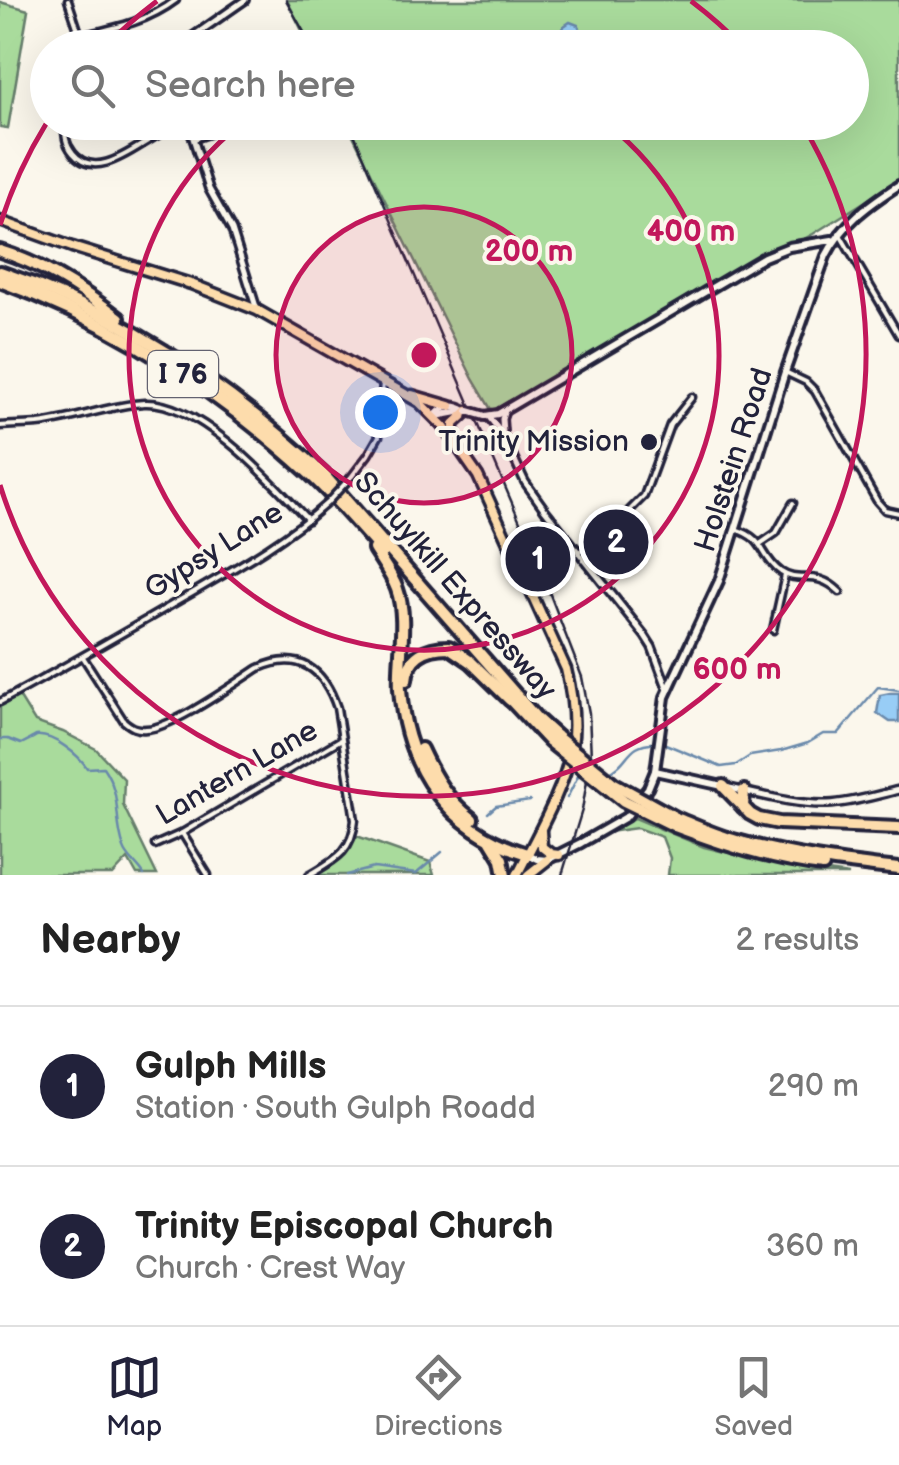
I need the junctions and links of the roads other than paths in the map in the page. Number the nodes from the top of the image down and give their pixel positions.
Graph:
1 (68, 0) edge
2 (176, 0) edge
3 (246, 0) edge
4 (78, 30) edge
5 (106, 30) edge
6 (202, 30) edge
7 (67, 140) edge
8 (153, 140) edge
9 (194, 140) edge
10 (899, 186) edge
11 (0, 222) edge
12 (840, 233) junction
13 (834, 240) junction
14 (0, 251) edge
15 (0, 272) edge
16 (0, 281) edge
17 (257, 310) junction
18 (899, 335) edge
19 (143, 337) junction
20 (785, 372) junction
21 (382, 382) junction
22 (408, 394) junction
23 (692, 397) dead end
24 (450, 406) junction
25 (505, 410) junction
26 (467, 411) junction
27 (435, 416) junction
28 (486, 416) junction
29 (0, 426) edge
30 (503, 434) junction
31 (454, 439) junction
32 (793, 502) dead end
33 (334, 504) junction
34 (899, 513) edge
35 (308, 520) junction
36 (735, 529) junction
37 (760, 544) junction
38 (579, 552) junction
39 (786, 575) junction
40 (840, 592) dead end
41 (773, 630) dead end
42 (83, 657) junction
43 (668, 690) junction
44 (0, 702) edge
45 (516, 706) junction
46 (340, 740) junction
47 (553, 740) junction
48 (654, 771) junction
49 (723, 786) junction
50 (899, 790) edge
51 (744, 791) junction
52 (743, 807) junction
53 (542, 824) junction
54 (899, 828) edge
55 (182, 833) junction
56 (487, 837) junction
57 (155, 846) dead end
58 (528, 854) junction
59 (559, 855) junction
60 (547, 860) junction
61 (897, 872) edge
62 (208, 875) edge
63 (309, 875) edge
64 (505, 875) edge
65 (517, 875) edge
66 (528, 875) edge

1 - 4 street
2 - 5 street
3 - 6 street
7 - 8 street
9 - 17 street
10 - 12 main road, Holstein Road
11 - 17 main road
12 - 13 main road, Holstein Road
12 - 18 street
13 - 20 main road, Holstein Road
13 - 25 main road
14 - 19 highway
15 - 19 highway, Schuylkill Expressway / I 76
16 - 33 highway, Schuylkill Expressway / I 76
17 - 21 main road
19 - 47 highway, Schuylkill Expressway / I 76
20 - 34 street
20 - 36 main road, Holstein Road
21 - 22 main road
21 - 33 street, Gypsy Lane, bridge
22 - 24 main road
22 - 27 main road
23 - 38 street
24 - 26 main road
24 - 27 main road
25 - 28 main road
25 - 30 street
26 - 27 main road
26 - 28 main road, bridge
26 - 31 main road
27 - 31 main road
28 - 30 street
29 - 35 street
30 - 38 street
31 - 53 main road
32 - 37 street
33 - 35 street, Gypsy Lane
33 - 45 highway, Schuylkill Expressway / I 76
33 - 56 highway
35 - 42 street, Gypsy Lane
36 - 37 street
36 - 43 main road, Holstein Road
37 - 39 street
38 - 43 street
39 - 40 street
39 - 41 street
42 - 44 street, Gypsy Lane
42 - 46 street
43 - 48 main road, Holstein Road
45 - 47 highway, Schuylkill Expressway / I 76
45 - 58 highway
46 - 55 street, Lantern Lane
46 - 63 street
47 - 61 highway, Schuylkill Expressway / I 76, bridge
48 - 49 main road
48 - 59 main road, Holstein Road
49 - 51 street
49 - 52 highway
50 - 51 street
51 - 52 highway
52 - 54 highway
53 - 58 main road
53 - 59 main road
55 - 57 street, Lantern Lane
55 - 62 street
56 - 58 highway
56 - 64 highway
58 - 60 main road
58 - 65 main road
59 - 60 main road, Holstein Road
60 - 66 main road

